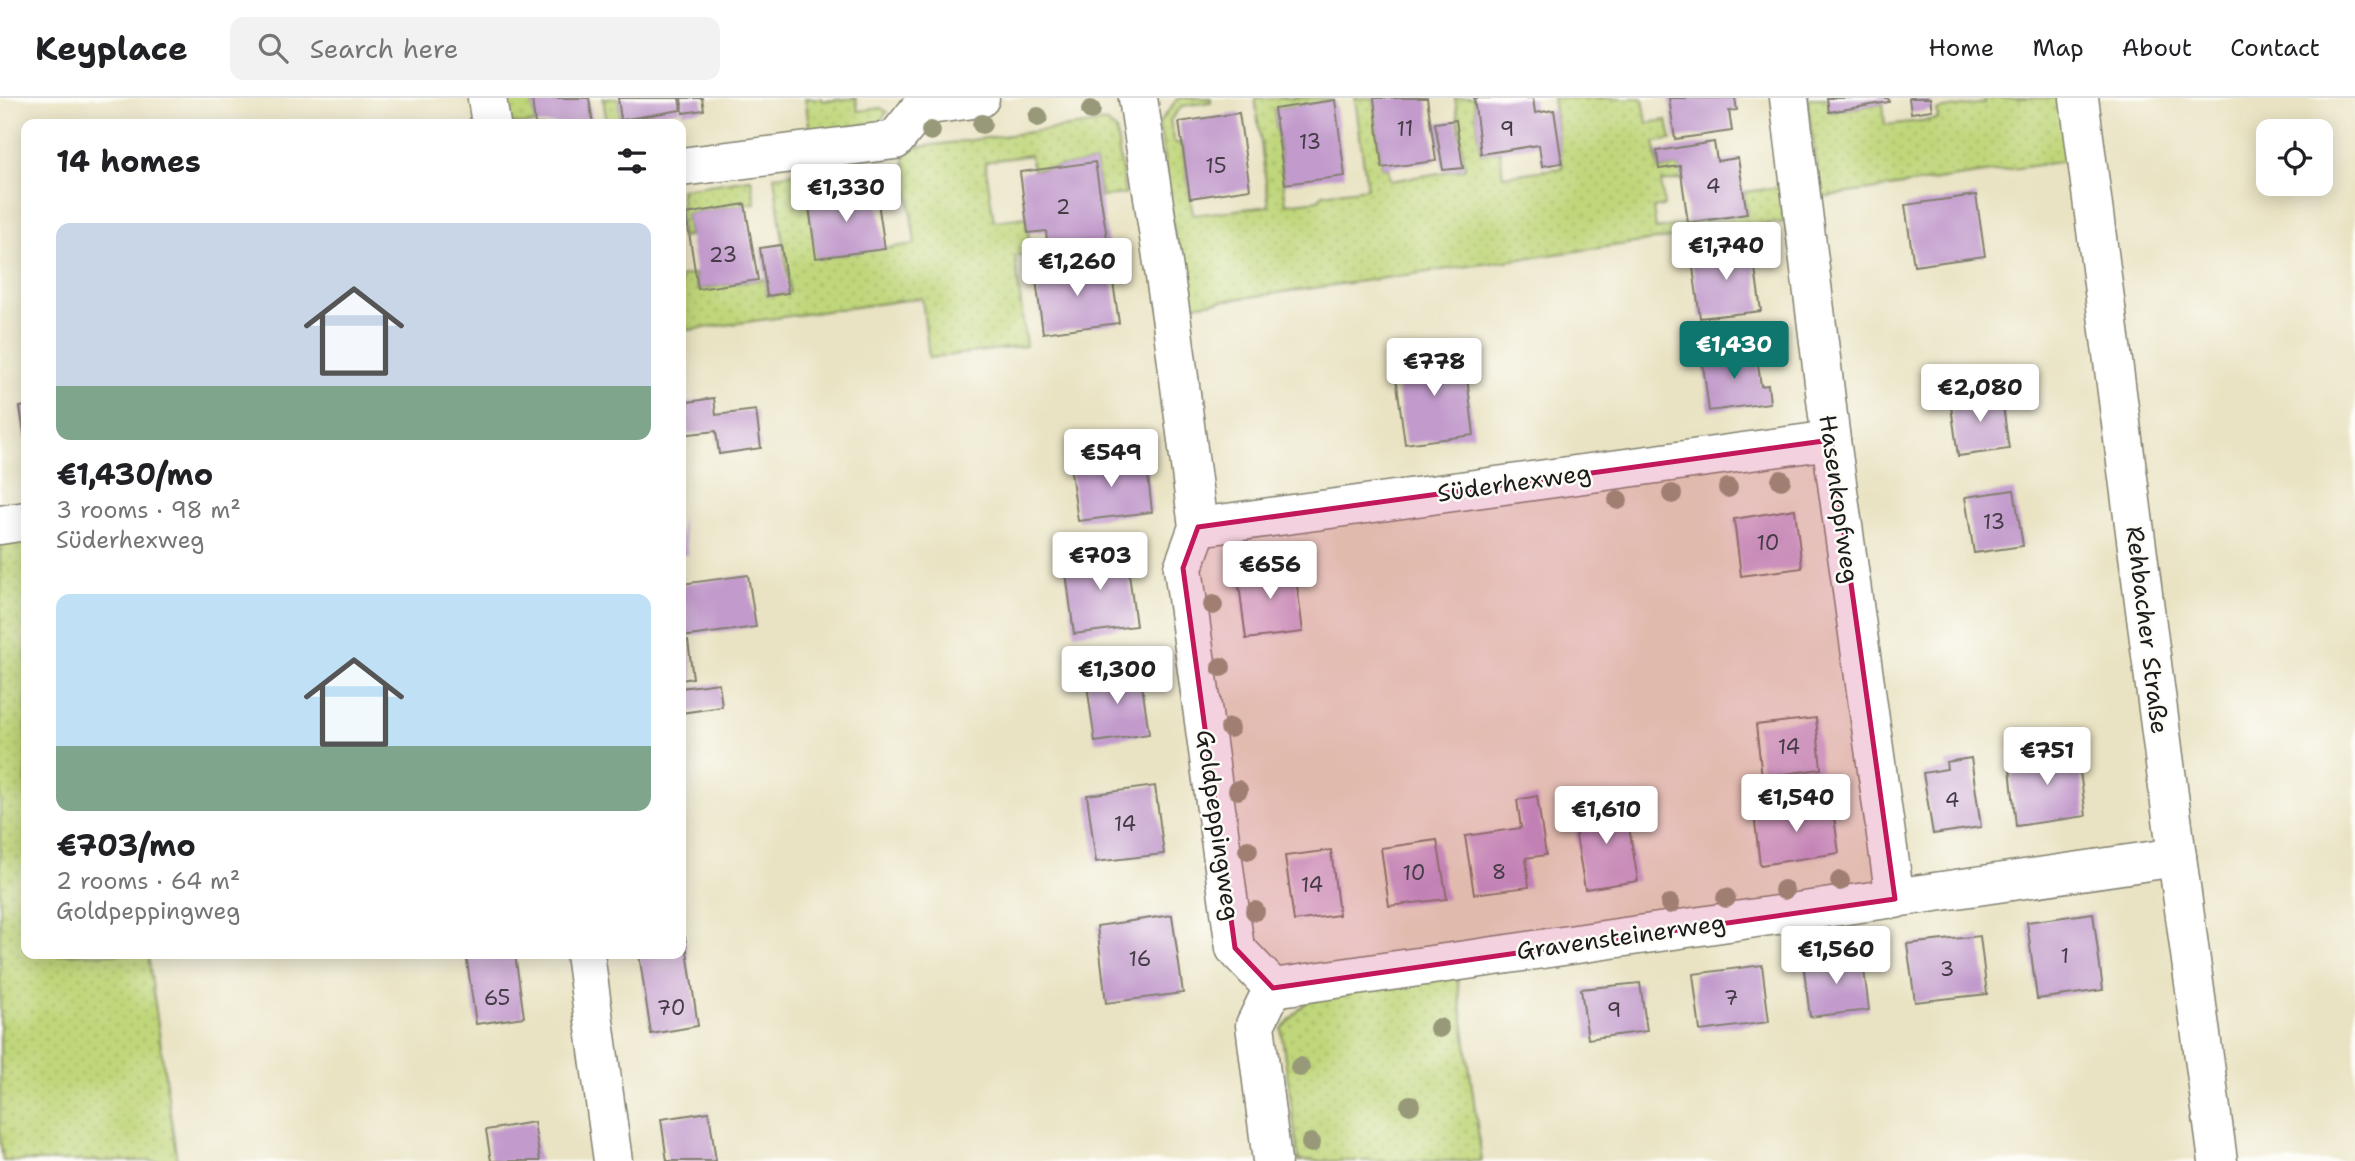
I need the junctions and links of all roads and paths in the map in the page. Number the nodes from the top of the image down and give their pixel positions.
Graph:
1 (487, 98) edge
2 (980, 98) edge
3 (1138, 98) edge
4 (1788, 98) edge
5 (2079, 98) edge
6 (490, 119) edge
7 (686, 166) edge
8 (1831, 440) junction
9 (21, 522) edge
10 (0, 524) edge
11 (1198, 527) junction
12 (2177, 857) junction
13 (1895, 899) junction
14 (586, 959) edge
15 (1273, 988) junction
16 (612, 1161) edge
17 (1272, 1161) edge
18 (2218, 1161) edge

1 - 6 street
2 - 7 street
3 - 11 street, Goldpeppingweg
4 - 8 street, Hasenkopfweg
5 - 12 street, Rehbacher Straße
8 - 11 street, Süderhexweg
8 - 13 street, Hasenkopfweg
9 - 10 street
11 - 15 street, Goldpeppingweg
12 - 13 street, Gravensteinerweg
12 - 18 street, Rehbacher Straße
13 - 15 street, Gravensteinerweg
14 - 16 street
15 - 17 street

